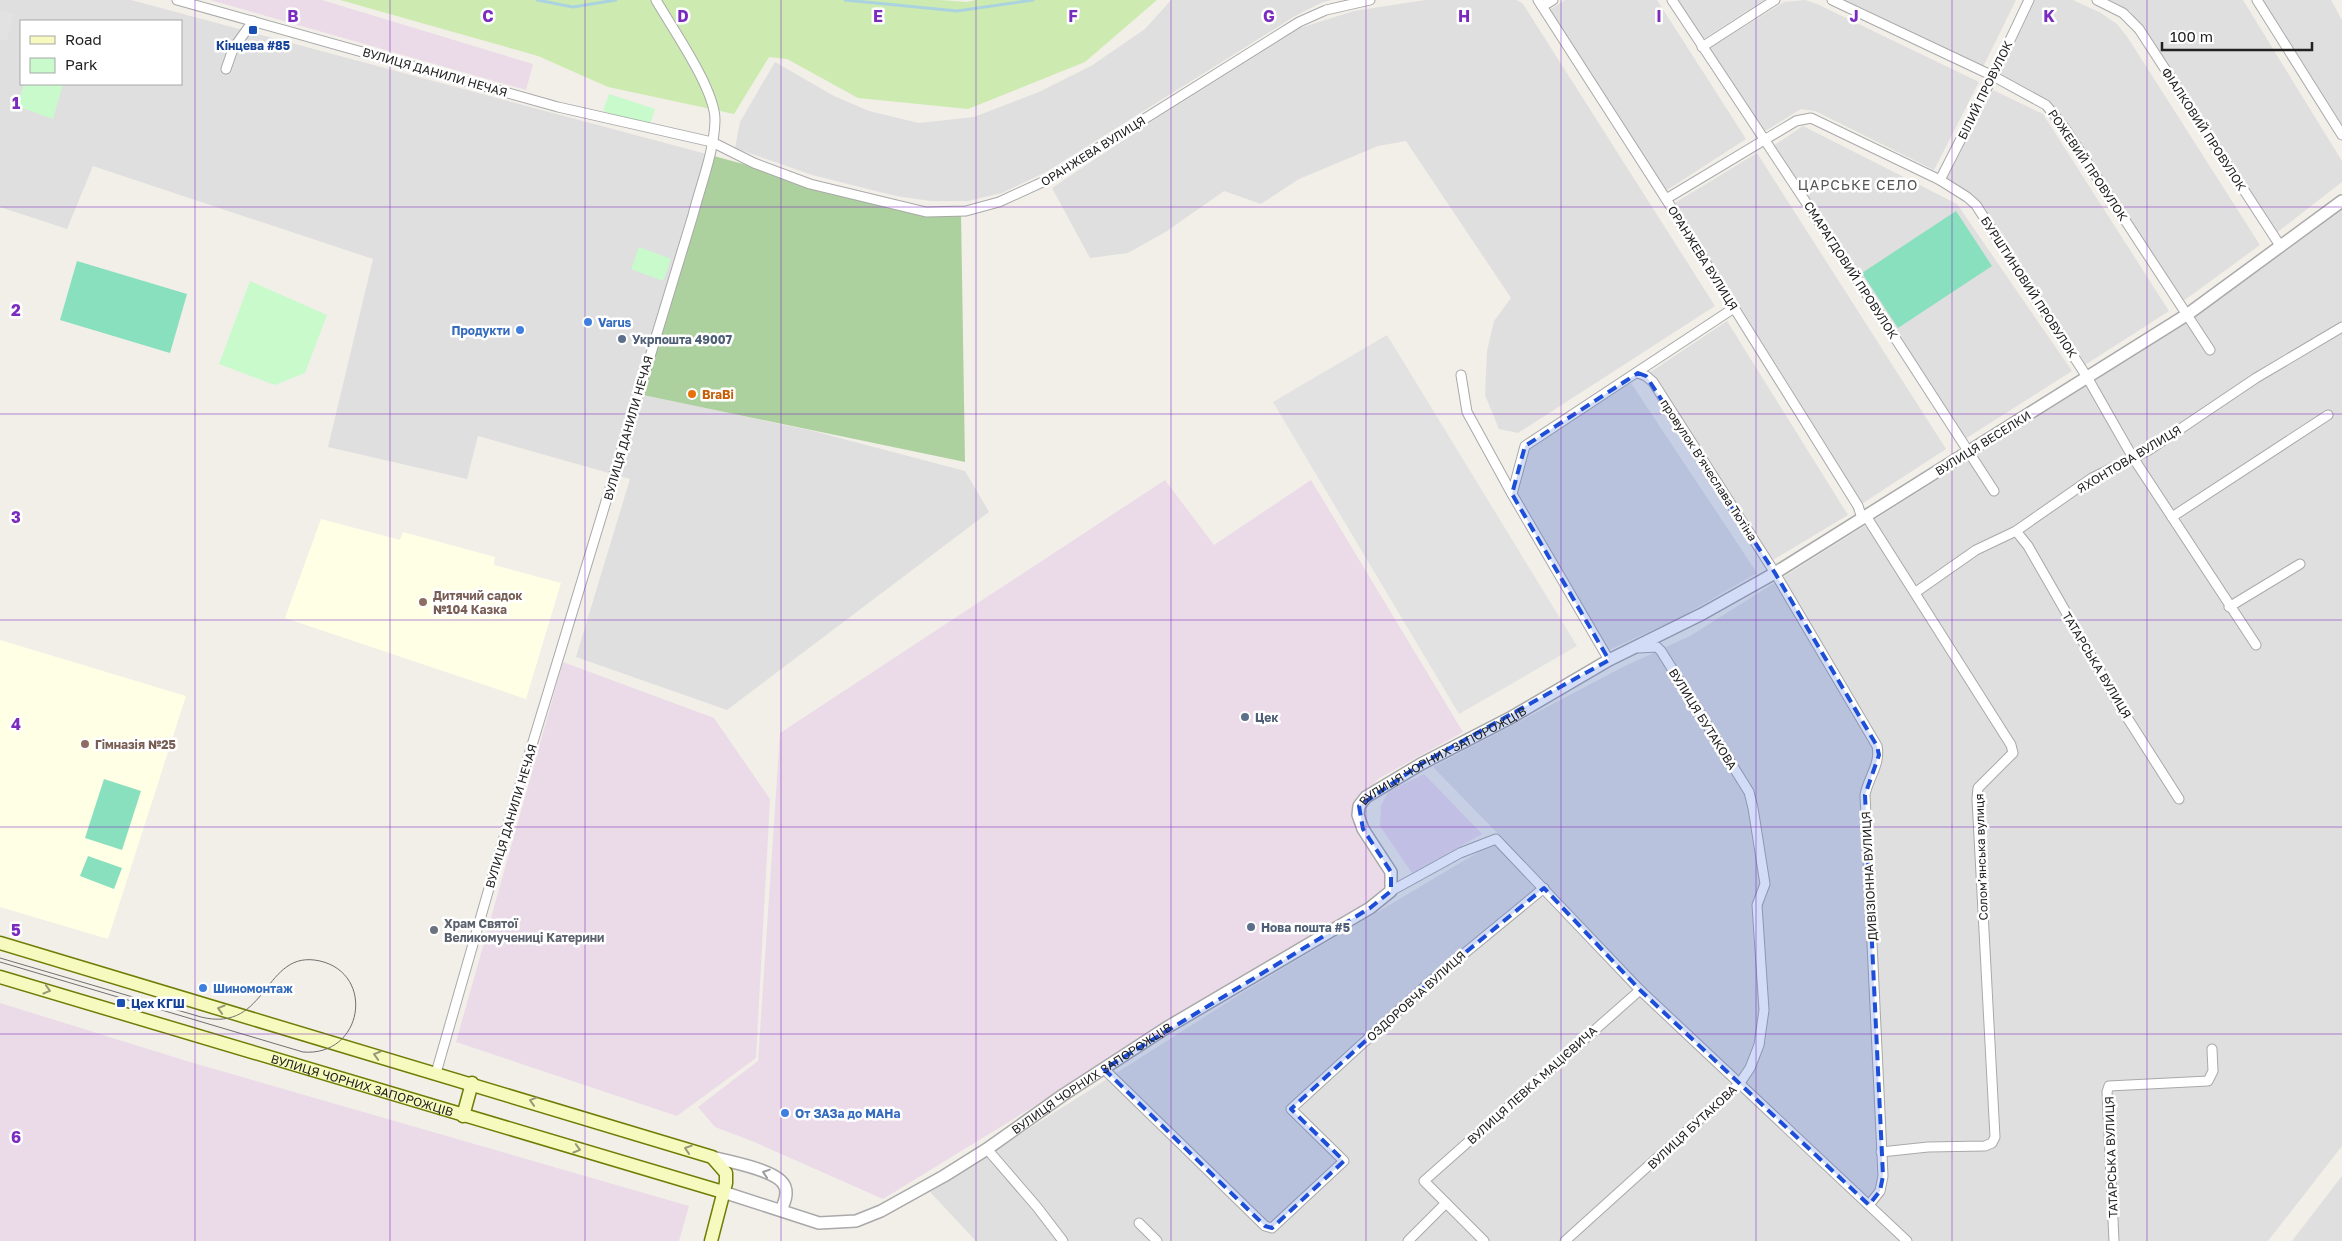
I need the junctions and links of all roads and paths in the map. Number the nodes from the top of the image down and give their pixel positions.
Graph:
1 (177, 0) edge
2 (656, 0) edge
3 (1370, 0) edge
4 (1553, 0) edge
5 (1672, 0) edge
6 (1775, 0) edge
7 (1832, 0) edge
8 (2029, 0) edge
9 (2097, 0) edge
10 (2256, 0) edge
11 (1540, 3) edge
12 (253, 21) junction
13 (1702, 47) junction
14 (226, 68) dead end
15 (1993, 76) junction
16 (2342, 135) edge
17 (1765, 140) junction
18 (712, 142) junction
19 (1940, 180) junction
20 (1666, 199) junction
21 (2342, 200) edge
22 (2281, 247) junction
23 (1734, 308) junction
24 (2188, 314) junction
25 (2342, 327) edge
26 (2210, 350) dead end
27 (1638, 373) junction
28 (1461, 376) dead end
29 (2087, 377) junction
30 (2328, 415) dead end
31 (1970, 452) junction
32 (2132, 456) junction
33 (1994, 491) dead end
34 (1512, 494) junction
35 (1864, 517) junction
36 (2172, 517) junction
37 (2016, 531) junction
38 (2300, 564) dead end
39 (1775, 573) junction
40 (1916, 592) junction
41 (2229, 607) junction
42 (2256, 646) dead end
43 (1632, 649) junction
44 (1609, 660) junction
45 (2180, 799) dead end
46 (1544, 888) junction
47 (1391, 891) junction
48 (0, 942) edge
49 (0, 977) edge
50 (1640, 990) junction
51 (2212, 1049) dead end
52 (1104, 1069) junction
53 (436, 1073) junction
54 (1740, 1082) junction
55 (472, 1083) junction
56 (463, 1116) junction
57 (987, 1149) junction
58 (1881, 1152) junction
59 (712, 1157) junction
60 (723, 1192) junction
61 (1446, 1203) junction
62 (1869, 1206) junction
63 (781, 1210) junction
64 (1139, 1223) dead end
65 (711, 1241) edge
66 (1063, 1241) edge
67 (1157, 1241) edge
68 (1408, 1241) edge
69 (1484, 1241) edge
70 (1565, 1241) edge
71 (1906, 1241) edge
72 (2114, 1241) edge

1 - 12 street, ВУЛИЦЯ ДАНИЛИ НЕЧАЯ
2 - 18 street
3 - 18 street, ОРАНЖЕВА ВУЛИЦЯ
4 - 11 street
5 - 13 street, СМАРАГДОВИЙ ПРОВУЛОК
6 - 13 street
7 - 15 street, РОЖЕВИЙ ПРОВУЛОК
8 - 15 street, БІЛИЙ ПРОВУЛОК
9 - 22 street, ФІАЛКОВИЙ ПРОВУЛОК
10 - 16 street
11 - 20 street, ОРАНЖЕВА ВУЛИЦЯ
12 - 14 street
12 - 18 street, ВУЛИЦЯ ДАНИЛИ НЕЧАЯ
13 - 17 street, СМАРАГДОВИЙ ПРОВУЛОК
15 - 19 street, БІЛИЙ ПРОВУЛОК
15 - 24 street, РОЖЕВИЙ ПРОВУЛОК
17 - 19 street, БУРШТИНОВИЙ ПРОВУЛОК
17 - 20 street, БУРШТИНОВИЙ ПРОВУЛОК
17 - 31 street, СМАРАГДОВИЙ ПРОВУЛОК
18 - 53 street, ВУЛИЦЯ ДАНИЛИ НЕЧАЯ
19 - 29 street, БУРШТИНОВИЙ ПРОВУЛОК
20 - 23 street, ОРАНЖЕВА ВУЛИЦЯ
21 - 22 street, ВУЛИЦЯ ВЕСЕЛКИ
22 - 24 street, ВУЛИЦЯ ВЕСЕЛКИ
23 - 27 street
23 - 35 street, ОРАНЖЕВА ВУЛИЦЯ
24 - 26 street, РОЖЕВИЙ ПРОВУЛОК
24 - 29 street, ВУЛИЦЯ ВЕСЕЛКИ
25 - 32 street, ЯХОНТОВА ВУЛИЦЯ
27 - 34 street
27 - 39 street, провулок Вʼячеслава Тютіна
28 - 34 street
29 - 31 street, ВУЛИЦЯ ВЕСЕЛКИ
29 - 32 street, БУРШТИНОВИЙ ПРОВУЛОК
30 - 36 street
31 - 33 street, СМАРАГДОВИЙ ПРОВУЛОК
31 - 35 street, ВУЛИЦЯ ВЕСЕЛКИ
32 - 36 street, БУРШТИНОВИЙ ПРОВУЛОК
32 - 37 street, ЯХОНТОВА ВУЛИЦЯ
34 - 44 street
35 - 39 street, ВУЛИЦЯ ВЕСЕЛКИ
35 - 40 street, Соломʼянська вулиця
36 - 41 street, БУРШТИНОВИЙ ПРОВУЛОК
37 - 40 street, ЯХОНТОВА ВУЛИЦЯ
37 - 45 street, ТАТАРСЬКА ВУЛИЦЯ
38 - 41 street
39 - 43 street, ВУЛИЦЯ ВЕСЕЛКИ
39 - 58 street, ДИВІЗІОННА ВУЛИЦЯ
40 - 58 street, Соломʼянська вулиця
41 - 42 street, БУРШТИНОВИЙ ПРОВУЛОК
43 - 44 street, ВУЛИЦЯ ВЕСЕЛКИ
43 - 54 street, ВУЛИЦЯ БУТАКОВА
44 - 47 street, ВУЛИЦЯ ЧОРНИХ ЗАПОРОЖЦІВ
46 - 47 street, ВУЛИЦЯ ЧОРНИХ ЗАПОРОЖЦІВ
46 - 50 street
46 - 52 street, ОЗДОРОВЧА ВУЛИЦЯ
47 - 52 street, ВУЛИЦЯ ЧОРНИХ ЗАПОРОЖЦІВ
53 -> 48 main road
49 -> 56 main road, ВУЛИЦЯ ЧОРНИХ ЗАПОРОЖЦІВ
50 - 54 street
50 - 61 street, ВУЛИЦЯ ЛЕВКА МАЦІЄВИЧА
51 - 72 street, ТАТАРСЬКА ВУЛИЦЯ
52 - 57 street, ВУЛИЦЯ ЧОРНИХ ЗАПОРОЖЦІВ
53 - 55 main road
54 - 62 street
54 - 70 street, ВУЛИЦЯ БУТАКОВА
55 - 56 main road
59 -> 55 main road
56 -> 60 main road, ВУЛИЦЯ ЧОРНИХ ЗАПОРОЖЦІВ
57 - 63 street, ВУЛИЦЯ ЧОРНИХ ЗАПОРОЖЦІВ
57 - 66 street
58 - 62 street, ДИВІЗІОННА ВУЛИЦЯ
59 - 60 main road
63 -> 59 street
60 - 63 street, ВУЛИЦЯ ЧОРНИХ ЗАПОРОЖЦІВ
60 - 65 main road
61 - 68 street
61 - 69 street
62 - 71 street
64 - 67 street

